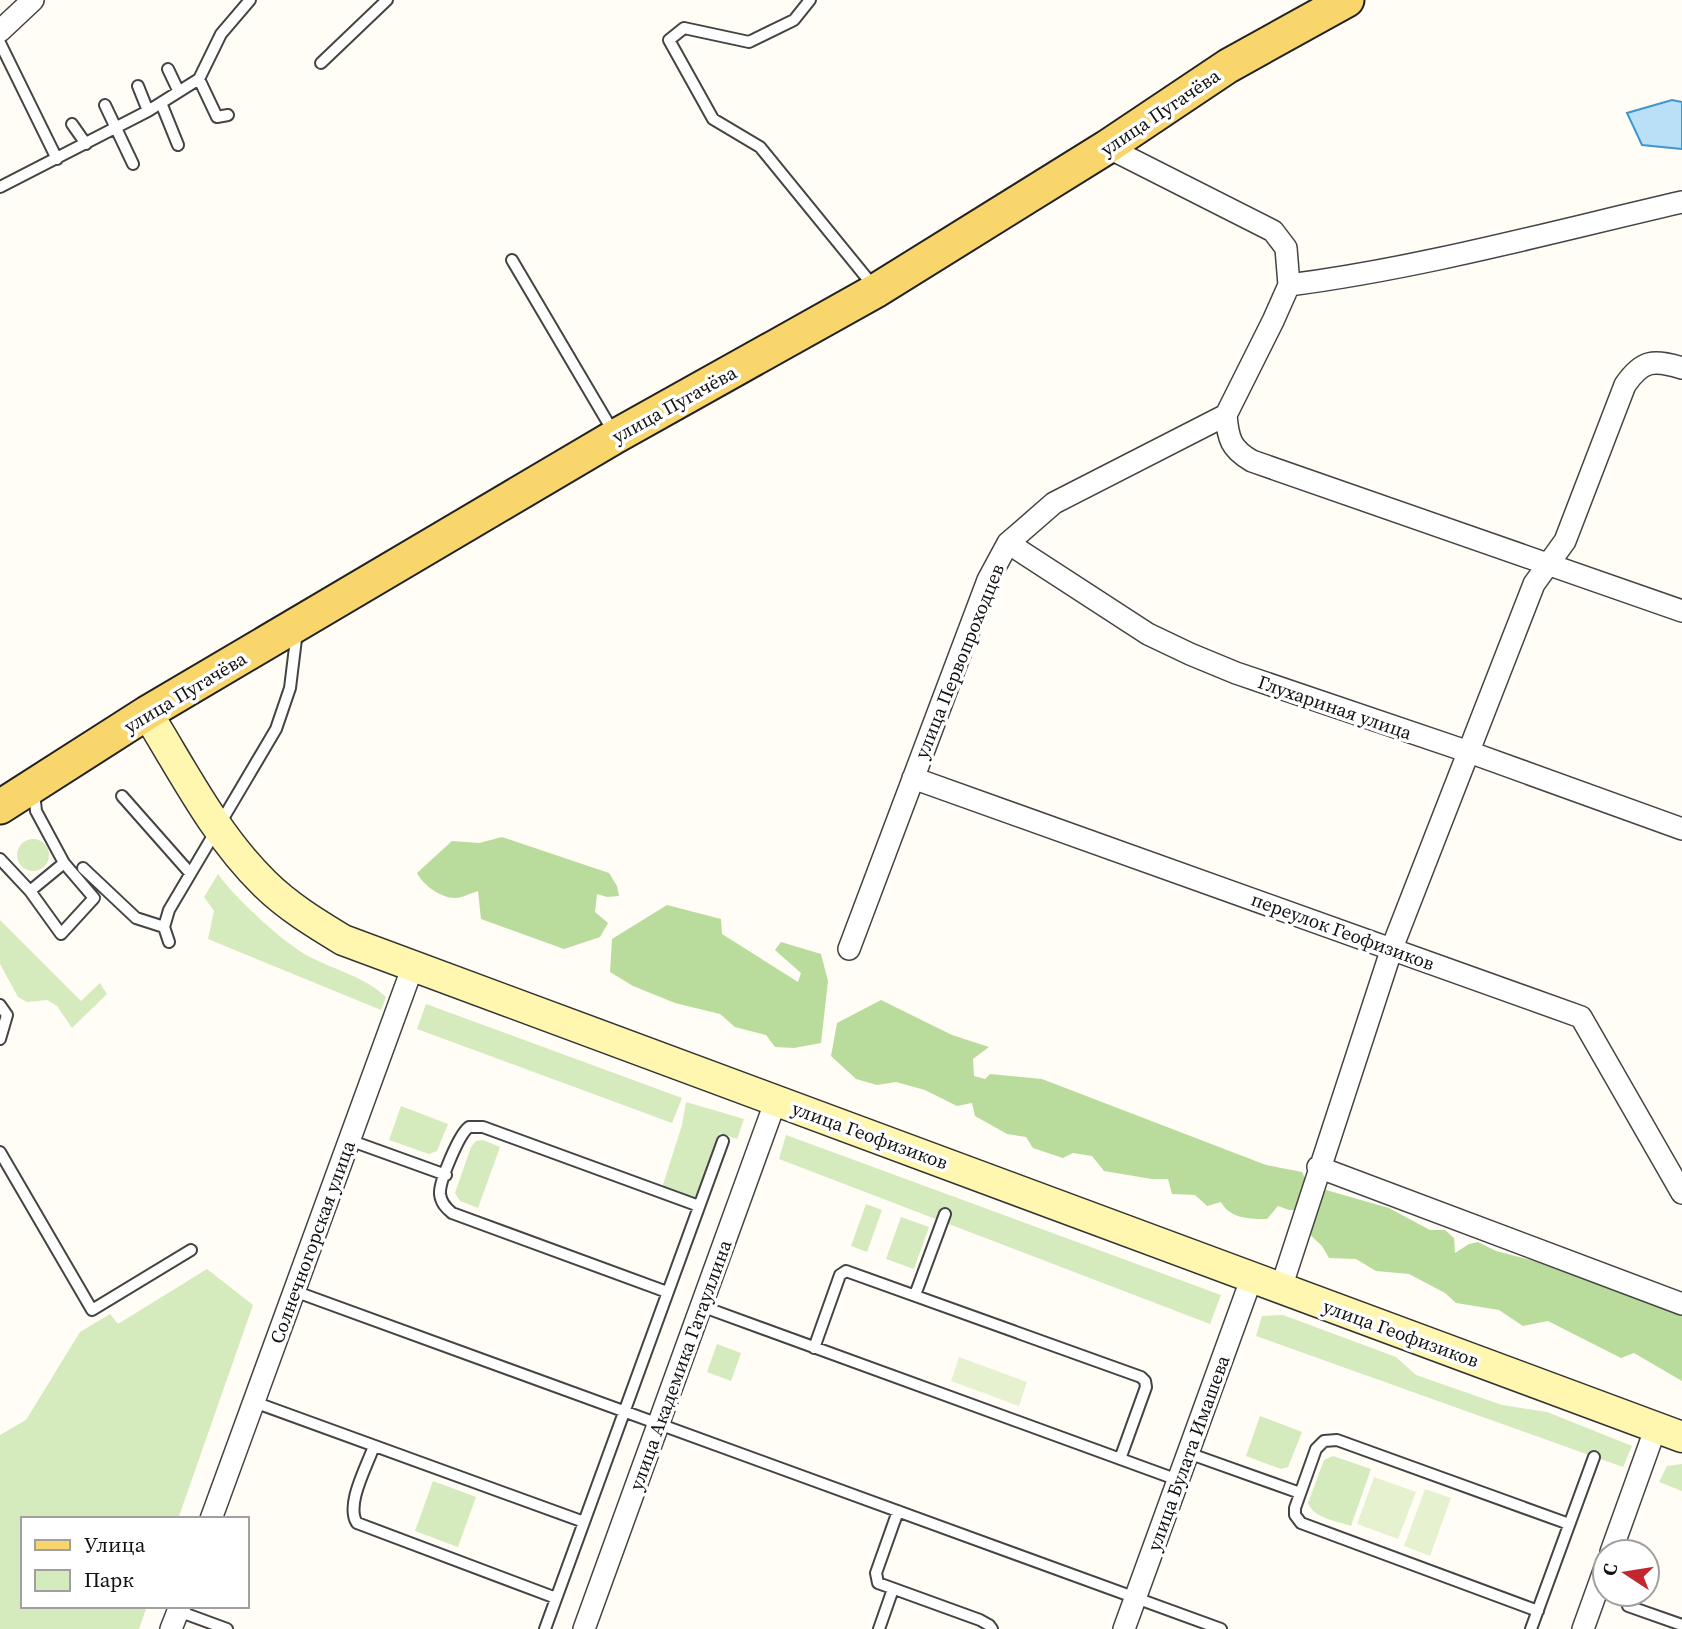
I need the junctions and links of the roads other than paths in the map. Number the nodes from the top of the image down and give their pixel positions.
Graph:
1 (250, 0) edge
2 (387, 0) edge
3 (810, 0) edge
4 (1347, 0) edge
5 (29, 2) edge
6 (0, 31) edge
7 (0, 43) edge
8 (321, 63) dead end
9 (168, 69) dead end
10 (200, 79) junction
11 (138, 86) dead end
12 (178, 90) junction
13 (161, 103) junction
14 (105, 105) dead end
15 (148, 110) junction
16 (228, 115) dead end
17 (72, 124) dead end
18 (116, 127) junction
19 (86, 144) junction
20 (178, 145) dead end
21 (1107, 147) junction
22 (57, 159) junction
23 (133, 164) dead end
24 (0, 187) edge
25 (1682, 202) edge
26 (512, 260) dead end
27 (1289, 285) junction
28 (877, 290) junction
29 (1672, 365) edge
30 (1226, 415) junction
31 (616, 436) junction
32 (1008, 543) junction
33 (1548, 564) junction
34 (1682, 611) edge
35 (298, 624) junction
36 (147, 713) junction
37 (1469, 752) junction
38 (914, 778) junction
39 (33, 787) junction
40 (122, 796) dead end
41 (0, 807) edge
42 (217, 826) junction
43 (1682, 829) edge
44 (0, 859) edge
45 (64, 863) junction
46 (83, 868) dead end
47 (190, 873) junction
48 (30, 891) junction
49 (164, 927) junction
50 (169, 942) dead end
51 (1392, 947) junction
52 (849, 948) dead end
53 (413, 966) junction
54 (0, 1004) edge
55 (0, 1040) edge
56 (776, 1100) junction
57 (349, 1140) junction
58 (723, 1140) dead end
59 (0, 1152) edge
60 (1318, 1167) junction
61 (446, 1175) junction
62 (1682, 1193) edge
63 (699, 1206) junction
64 (945, 1214) dead end
65 (191, 1250) dead end
66 (1252, 1277) junction
67 (1281, 1288) junction
68 (294, 1291) junction
69 (667, 1292) junction
70 (915, 1295) junction
71 (1682, 1304) edge
72 (701, 1306) junction
73 (814, 1348) junction
74 (254, 1402) junction
75 (624, 1411) junction
76 (659, 1424) junction
77 (1669, 1432) edge
78 (374, 1446) junction
79 (1188, 1453) junction
80 (1594, 1457) dead end
81 (1120, 1459) junction
82 (1178, 1480) junction
83 (1300, 1493) junction
84 (898, 1511) junction
85 (212, 1517) edge
86 (583, 1522) junction
87 (1569, 1524) junction
88 (1618, 1538) edge
89 (893, 1589) junction
90 (556, 1598) junction
91 (1135, 1598) junction
92 (1591, 1606) edge
93 (1634, 1608) edge
94 (1538, 1611) junction
95 (176, 1616) edge
96 (1682, 1625) edge
97 (227, 1629) edge
98 (545, 1629) edge
99 (584, 1629) edge
100 (879, 1629) edge
101 (992, 1629) edge
102 (1124, 1629) edge
103 (1221, 1629) edge
104 (1531, 1629) edge
105 (1583, 1629) edge

1 - 10 lane
2 - 8 lane
3 - 28 lane
4 - 21 main road, улица Пугачёва
5 - 6 street
7 - 22 lane
9 - 12 lane
10 - 12 lane
10 - 16 lane
11 - 15 lane
12 - 13 lane
13 - 15 lane
13 - 20 lane
14 - 18 lane
15 - 18 lane
17 - 19 lane
18 - 19 lane
18 - 23 lane
19 - 22 lane
21 - 27 street
21 - 28 main road, улица Пугачёва
22 - 24 lane
25 - 27 street
26 - 31 lane
27 - 30 street
28 - 31 main road, улица Пугачёва
29 - 33 street
30 - 32 street, улица Первопроходцев
30 - 33 street
31 - 35 main road, улица Пугачёва
32 - 37 street, Глухариная улица
32 - 38 street, улица Первопроходцев
33 - 34 street
33 - 37 street
35 - 36 main road, улица Пугачёва
35 - 42 lane
36 - 39 main road, улица Пугачёва
36 - 42 street, улица Геофизиков
37 - 43 street, Глухариная улица
37 - 51 street
38 - 51 street, переулок Геофизиков
38 - 52 street, улица Первопроходцев
39 - 41 main road, улица Пугачёва
39 - 45 lane
40 - 47 lane
42 - 47 lane
42 - 53 street, улица Геофизиков
44 - 48 lane
45 - 48 lane
45 - 48 lane
46 - 49 lane
47 - 49 lane
49 - 50 lane
51 - 60 street
51 - 62 street, переулок Геофизиков
53 - 56 street, улица Геофизиков
53 - 57 street, Солнечногорская улица
54 - 55 lane
56 - 66 street, улица Геофизиков
56 - 72 street, улица Академика Гатауллина
57 - 61 lane
57 - 68 street, Солнечногорская улица
58 - 63 lane
59 - 65 lane
60 - 67 street
60 - 71 street
61 - 63 lane
61 - 69 lane
63 - 69 lane
64 - 70 lane
66 - 67 street, улица Геофизиков
66 - 79 street, улица Булата Имашева
67 - 77 street, улица Геофизиков
68 - 74 street, Солнечногорская улица
68 - 75 lane
69 - 75 lane
70 - 73 lane
70 - 81 lane
72 - 73 lane
72 - 76 street, улица Академика Гатауллина
73 - 81 lane
74 - 78 lane
74 - 85 street, Солнечногорская улица
75 - 76 lane
75 - 86 lane
76 - 84 lane
76 - 99 street, улица Академика Гатауллина
77 - 88 street
78 - 86 lane
78 - 90 lane
79 - 82 street, улица Булата Имашева
79 - 83 lane
80 - 87 lane
81 - 82 lane
82 - 91 street, улица Булата Имашева
83 - 87 lane
83 - 94 lane
84 - 89 lane
84 - 91 lane
86 - 90 lane
87 - 94 lane
89 - 100 lane
89 - 101 lane
90 - 98 lane
91 - 102 street, улица Булата Имашева
91 - 103 lane
92 - 105 street
93 - 96 lane
94 - 104 lane
95 - 97 lane

